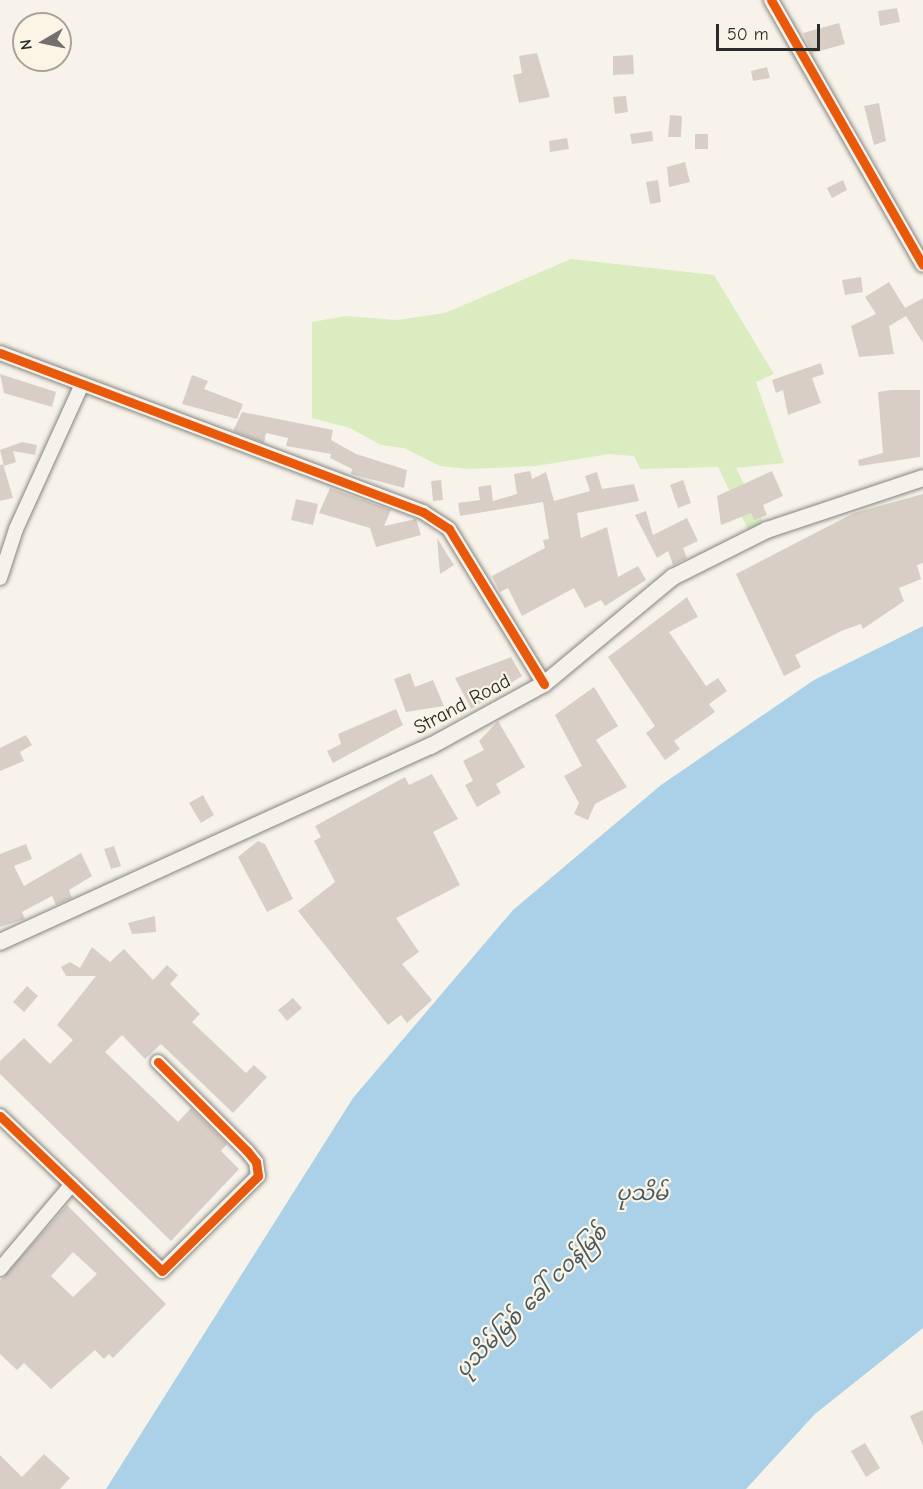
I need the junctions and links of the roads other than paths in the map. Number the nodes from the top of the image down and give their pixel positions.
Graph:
1 (771, 0) edge
2 (923, 265) edge
3 (0, 353) edge
4 (82, 384) junction
5 (923, 478) edge
6 (0, 578) edge
7 (544, 684) junction
8 (0, 942) edge
9 (158, 1062) dead end
10 (0, 1116) edge
11 (72, 1184) junction
12 (0, 1269) edge

1 - 2 street
3 - 4 street
4 - 6 street
4 - 7 street
5 - 7 main road, Strand Road
7 - 8 main road, Strand Road
9 - 11 street
10 - 11 street
11 - 12 street

